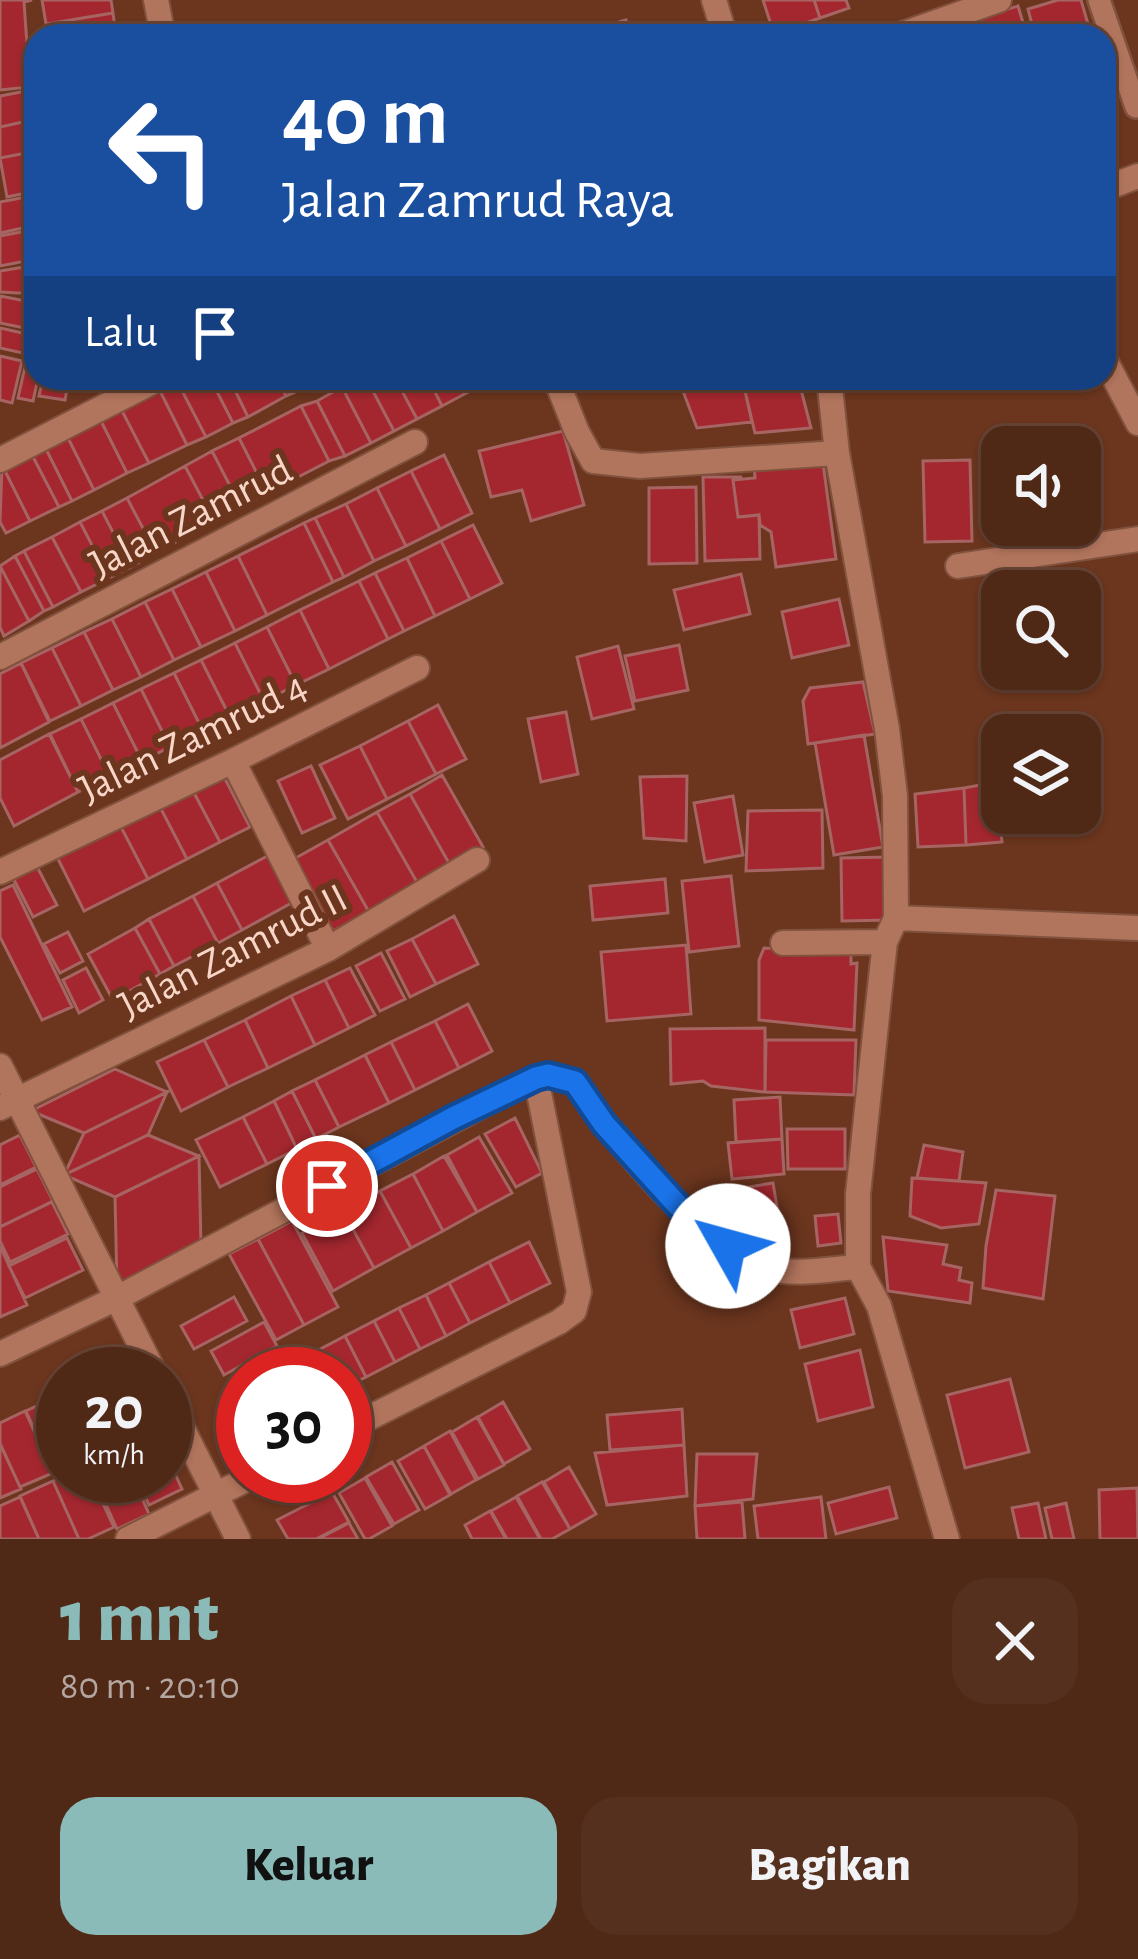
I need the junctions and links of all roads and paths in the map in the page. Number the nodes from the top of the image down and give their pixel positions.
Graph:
1 (999, 0) edge
2 (945, 24) edge
3 (1116, 49) edge
4 (1136, 107) edge
5 (1116, 381) edge
6 (137, 390) edge
7 (560, 390) edge
8 (831, 390) edge
9 (1138, 423) edge
10 (415, 442) dead end
11 (837, 453) junction
12 (0, 460) edge
13 (1138, 539) edge
14 (958, 566) dead end
15 (0, 657) edge
16 (417, 668) dead end
17 (232, 761) junction
18 (477, 860) dead end
19 (0, 872) edge
20 (896, 918) junction
21 (1138, 928) edge
22 (885, 942) junction
23 (783, 943) dead end
24 (328, 949) junction
25 (0, 1066) edge
26 (542, 1076) junction
27 (9, 1104) edge
28 (858, 1267) junction
29 (117, 1298) junction
30 (142, 1347) edge
31 (0, 1354) edge
32 (372, 1416) edge
33 (192, 1449) edge
34 (215, 1495) junction
35 (128, 1539) edge
36 (238, 1539) edge
37 (947, 1539) edge

1 - 2 street
3 - 4 lane
5 - 9 street
6 - 12 street
7 - 11 street
8 - 11 street
10 - 15 street, Jalan Zamrud
11 - 20 street
13 - 14 street
16 - 17 street, Jalan Zamrud 4
17 - 19 street, Jalan Zamrud 4
17 - 24 street
18 - 24 street, Jalan Zamrud II
20 - 21 street
20 - 22 street
22 - 23 street
22 - 28 street
24 - 27 street, Jalan Zamrud II
25 - 27 street
26 - 28 street
26 - 29 street
26 - 32 street
27 - 29 street
28 - 37 street
29 - 30 street
29 - 31 street
33 - 34 street
34 - 35 street
34 - 36 street

